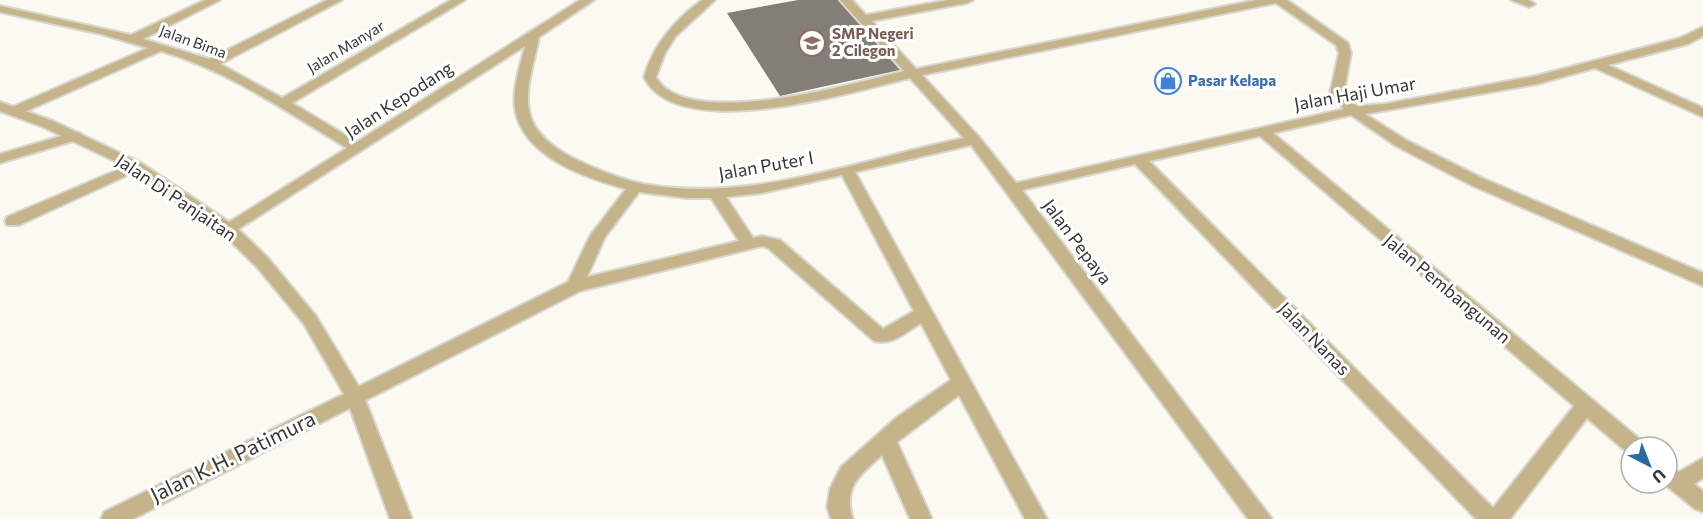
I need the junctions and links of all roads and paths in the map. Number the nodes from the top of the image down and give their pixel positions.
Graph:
1 (214, 0) edge
2 (336, 0) edge
3 (459, 0) edge
4 (588, 0) edge
5 (709, 0) edge
6 (846, 0) edge
7 (967, 0) edge
8 (1274, 0) edge
9 (1279, 0) edge
10 (0, 9) edge
11 (863, 19) junction
12 (1703, 31) edge
13 (533, 37) junction
14 (133, 39) junction
15 (1684, 41) junction
16 (160, 47) junction
17 (1703, 48) edge
18 (210, 64) junction
19 (1596, 64) junction
20 (913, 74) junction
21 (1646, 88) junction
22 (1632, 94) dead end
23 (281, 104) junction
24 (0, 106) edge
25 (15, 111) junction
26 (1351, 111) junction
27 (1703, 113) edge
28 (1261, 130) junction
29 (75, 136) junction
30 (974, 140) junction
31 (357, 148) junction
32 (0, 159) edge
33 (1138, 159) junction
34 (136, 166) junction
35 (847, 170) junction
36 (636, 186) junction
37 (1012, 188) junction
38 (717, 195) junction
39 (13, 221) dead end
40 (229, 230) junction
41 (749, 244) junction
42 (1703, 280) edge
43 (575, 286) junction
44 (924, 313) junction
45 (961, 383) junction
46 (355, 397) junction
47 (1585, 406) junction
48 (1620, 435) edge
49 (886, 440) junction
50 (1703, 467) edge
51 (1679, 476) edge
52 (1679, 483) edge
53 (1703, 503) edge
54 (112, 519) edge
55 (400, 519) edge
56 (842, 519) edge
57 (921, 519) edge
58 (1036, 519) edge
59 (1261, 519) edge
60 (1490, 519) edge
61 (1497, 519) edge

1 - 14 street
2 - 18 street
3 - 23 street, Jalan Manyar
4 - 13 street, Jalan Kepodang
5 - 20 street
6 - 11 street, Jalan Pepaya
7 - 11 street
8 - 20 street
9 - 26 street
10 - 14 street, Jalan Bima
11 - 20 street, Jalan Pepaya
12 - 15 street, Jalan Haji Umar
13 - 31 street, Jalan Kepodang
13 - 36 street, Jalan Puter I
14 - 16 street, Jalan Bima
15 - 17 street
15 - 19 street, Jalan Haji Umar
16 - 18 street, Jalan Bima
16 - 25 street
18 - 23 street, Jalan Bima
19 - 21 street
19 - 26 street, Jalan Haji Umar
20 - 30 street, Jalan Pepaya
21 - 22 street
21 - 27 street
23 - 31 street, Jalan Bima
24 - 25 street, Jalan Di Panjaitan
25 - 29 street, Jalan Di Panjaitan
26 - 28 street, Jalan Haji Umar
26 - 42 street
28 - 33 street, Jalan Haji Umar
28 - 47 street, Jalan Pembangunan
29 - 32 street
29 - 34 street, Jalan Di Panjaitan
30 - 35 street, Jalan Puter I
30 - 37 street, Jalan Pepaya
31 - 40 street, Jalan Kepodang
33 - 37 street, Jalan Haji Umar
33 - 60 street, Jalan Nanas
34 - 39 street
34 - 40 street, Jalan Di Panjaitan
35 - 38 street, Jalan Puter I
35 - 44 street
36 - 38 street, Jalan Puter I
36 - 43 street
37 - 59 street, Jalan Pepaya
38 - 41 street
40 - 46 street, Jalan Di Panjaitan
41 - 43 street, Jalan K.H. Patimura
41 - 44 street, Jalan K.H. Patimura
43 - 46 street, Jalan K.H. Patimura
44 - 45 street
45 - 49 street
45 - 58 street
46 - 54 street, Jalan K.H. Patimura
46 - 55 street, Jalan Di Panjaitan
47 - 48 street, Jalan Pembangunan
47 - 61 street
49 - 56 street
49 - 57 street
50 - 51 street
52 - 53 street

